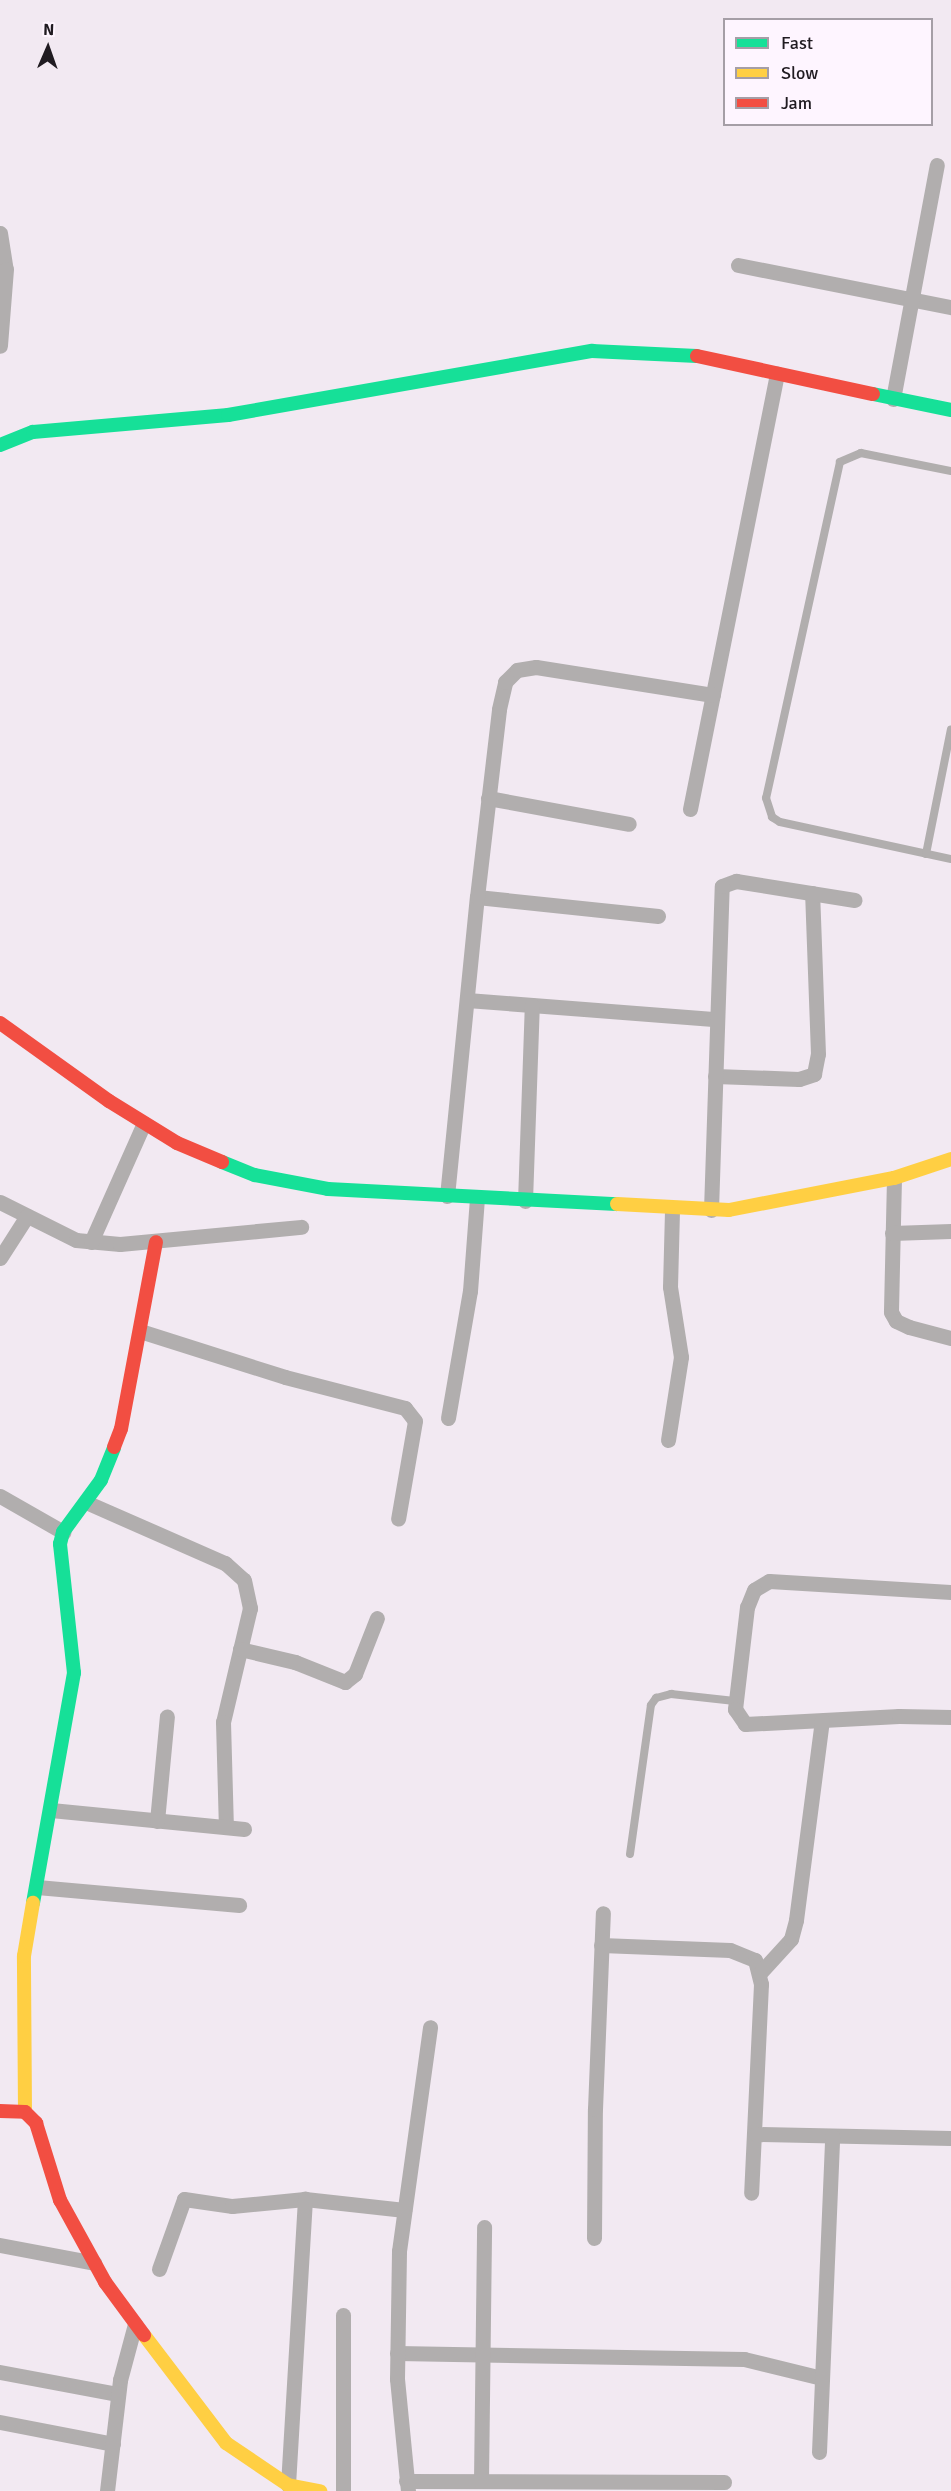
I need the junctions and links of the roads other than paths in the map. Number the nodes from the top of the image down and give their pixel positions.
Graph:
1 (937, 165) dead end
2 (0, 233) edge
3 (738, 266) dead end
4 (910, 299) junction
5 (951, 307) edge
6 (0, 346) edge
7 (777, 374) junction
8 (893, 399) junction
9 (951, 410) edge
10 (0, 445) edge
11 (951, 471) edge
12 (712, 694) junction
13 (951, 729) edge
14 (488, 798) junction
15 (690, 809) dead end
16 (629, 824) dead end
17 (926, 854) junction
18 (951, 859) edge
19 (813, 894) junction
20 (477, 897) junction
21 (854, 900) dead end
22 (658, 916) dead end
23 (467, 1000) junction
24 (532, 1005) junction
25 (716, 1019) junction
26 (0, 1023) edge
27 (715, 1076) junction
28 (144, 1123) junction
29 (951, 1159) edge
30 (894, 1178) junction
31 (447, 1196) junction
32 (477, 1198) junction
33 (525, 1201) junction
34 (0, 1202) edge
35 (672, 1209) junction
36 (711, 1210) junction
37 (27, 1216) junction
38 (301, 1227) dead end
39 (951, 1231) edge
40 (892, 1233) junction
41 (92, 1242) junction
42 (156, 1242) junction
43 (0, 1258) edge
44 (140, 1331) junction
45 (951, 1338) edge
46 (448, 1418) dead end
47 (668, 1440) dead end
48 (0, 1496) edge
49 (88, 1503) junction
50 (398, 1519) dead end
51 (63, 1532) junction
52 (951, 1592) edge
53 (377, 1618) dead end
54 (240, 1649) junction
55 (735, 1701) junction
56 (167, 1716) dead end
57 (951, 1717) edge
58 (822, 1720) junction
59 (51, 1810) junction
60 (157, 1821) junction
61 (226, 1827) junction
62 (244, 1829) dead end
63 (630, 1854) dead end
64 (37, 1887) junction
65 (239, 1905) dead end
66 (603, 1913) dead end
67 (601, 1946) junction
68 (760, 1973) junction
69 (430, 2027) dead end
70 (0, 2111) edge
71 (25, 2112) junction
72 (756, 2134) junction
73 (832, 2136) junction
74 (951, 2138) edge
75 (751, 2193) dead end
76 (305, 2199) junction
77 (404, 2210) junction
78 (484, 2227) dead end
79 (594, 2238) dead end
80 (0, 2245) edge
81 (94, 2263) junction
82 (159, 2269) dead end
83 (344, 2315) dead end
84 (135, 2324) junction
85 (397, 2353) junction
86 (482, 2355) junction
87 (0, 2372) edge
88 (822, 2378) junction
89 (118, 2394) junction
90 (0, 2422) edge
91 (113, 2444) junction
92 (819, 2452) dead end
93 (481, 2481) junction
94 (724, 2482) dead end
95 (288, 2485) junction
96 (407, 2486) edge
97 (107, 2491) edge
98 (320, 2491) edge
99 (342, 2491) edge

1 - 4 street
2 - 6 street
3 - 4 street
4 - 5 street
4 - 8 street
7 - 8 street
7 - 10 street
7 - 12 street
8 - 9 street
11 - 17 lane
12 - 14 street
12 - 15 street
13 - 17 lane
14 - 16 street
14 - 20 street
17 - 18 lane
19 - 21 street
19 - 25 street
19 - 27 street
20 - 22 street
20 - 23 street
23 - 24 street
23 - 31 street
24 - 25 street
24 - 33 street
25 - 27 street
26 - 28 street
27 - 36 street
28 - 31 street
28 - 41 street
29 - 30 street
30 - 36 street
30 - 40 street
31 - 32 street
32 - 33 street
32 - 46 street
33 - 35 street
34 - 37 street
35 - 36 street
35 - 47 street
37 - 41 street
37 - 43 street
38 - 42 street
39 - 40 street
40 - 45 street
41 - 42 street
42 - 44 street
44 - 49 street
44 - 50 street
48 - 51 street
49 - 51 street
49 - 54 street
51 - 59 street
52 - 55 street
53 - 54 street
54 - 61 street
55 - 58 street
55 - 63 lane
56 - 60 street
57 - 58 street
58 - 68 street
59 - 60 street
59 - 64 street
60 - 61 street
61 - 62 street
64 - 65 street
64 - 71 street
66 - 67 street
67 - 68 street
67 - 79 street
68 - 72 street
69 - 77 street
70 - 71 street
71 - 81 street
72 - 73 street
72 - 75 street
73 - 74 street
73 - 88 street
76 - 77 street
76 - 82 street
76 - 95 street
77 - 85 street
78 - 86 street
80 - 81 street
81 - 84 street
83 - 99 street
84 - 89 street
84 - 95 street
85 - 86 street
85 - 96 street
86 - 88 street
86 - 93 street
87 - 89 street
88 - 92 street
89 - 91 street
90 - 91 street
91 - 97 street
93 - 94 street
93 - 96 street
95 - 98 street

